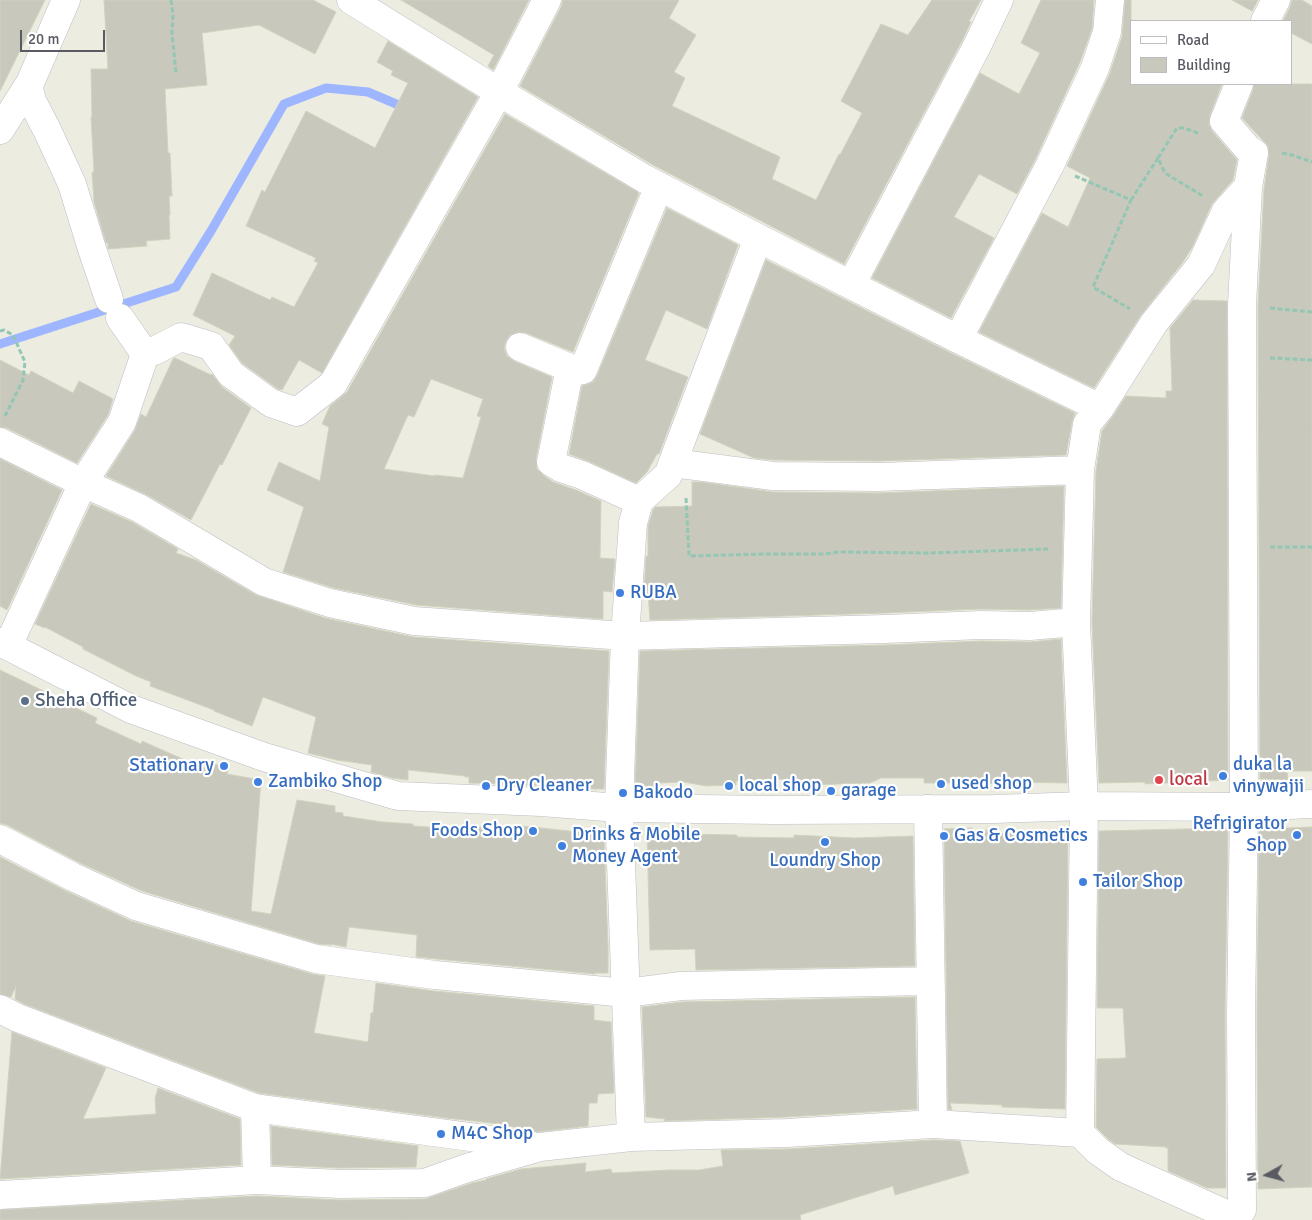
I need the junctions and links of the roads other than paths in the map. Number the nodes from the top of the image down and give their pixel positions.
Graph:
1 (66, 0) edge
2 (351, 0) edge
3 (548, 0) edge
4 (999, 0) edge
5 (1110, 0) edge
6 (1276, 0) edge
7 (1266, 20) edge
8 (30, 83) junction
9 (1239, 85) edge
10 (499, 92) junction
11 (0, 130) edge
12 (659, 186) junction
13 (1248, 187) junction
14 (758, 238) junction
15 (851, 285) junction
16 (958, 339) junction
17 (520, 347) dead end
18 (145, 354) junction
19 (570, 368) junction
20 (1100, 408) junction
21 (2, 431) edge
22 (670, 469) junction
23 (1080, 470) junction
24 (83, 483) junction
25 (639, 501) junction
26 (1076, 622) junction
27 (625, 636) junction
28 (4, 644) edge
29 (1312, 804) edge
30 (1084, 806) junction
31 (1244, 807) junction
32 (619, 808) junction
33 (928, 809) junction
34 (0, 839) edge
35 (930, 981) junction
36 (626, 993) junction
37 (0, 1009) edge
38 (255, 1108) junction
39 (932, 1124) junction
40 (1080, 1133) junction
41 (452, 1135) junction
42 (632, 1137) junction
43 (540, 1147) junction
44 (453, 1173) junction
45 (256, 1180) junction
46 (0, 1195) edge

1 - 8 street
2 - 10 street
3 - 10 street
4 - 15 street
5 - 16 street
6 - 7 street
8 - 11 street
8 - 18 street
9 - 13 street
10 - 12 street
10 - 18 street
12 - 14 street
12 - 19 street
13 - 20 street
13 - 31 street
14 - 15 street
14 - 22 street
15 - 16 street
16 - 20 street
17 - 19 street
18 - 24 street
19 - 25 street
20 - 23 street
21 - 24 street
22 - 23 street
22 - 25 street
23 - 26 street
24 - 27 street
24 - 28 street
25 - 27 street
26 - 27 street
26 - 30 street
27 - 32 street
28 - 32 street
29 - 31 street
30 - 31 street
30 - 33 street
30 - 40 street
31 - 40 street
32 - 33 street
32 - 36 street
33 - 35 street
34 - 36 street
35 - 36 street
35 - 39 street
36 - 42 street
37 - 38 street
38 - 41 street
38 - 45 street
39 - 40 street
39 - 42 street
41 - 43 street
41 - 44 street
42 - 43 street
43 - 44 street
44 - 45 street
45 - 46 street

